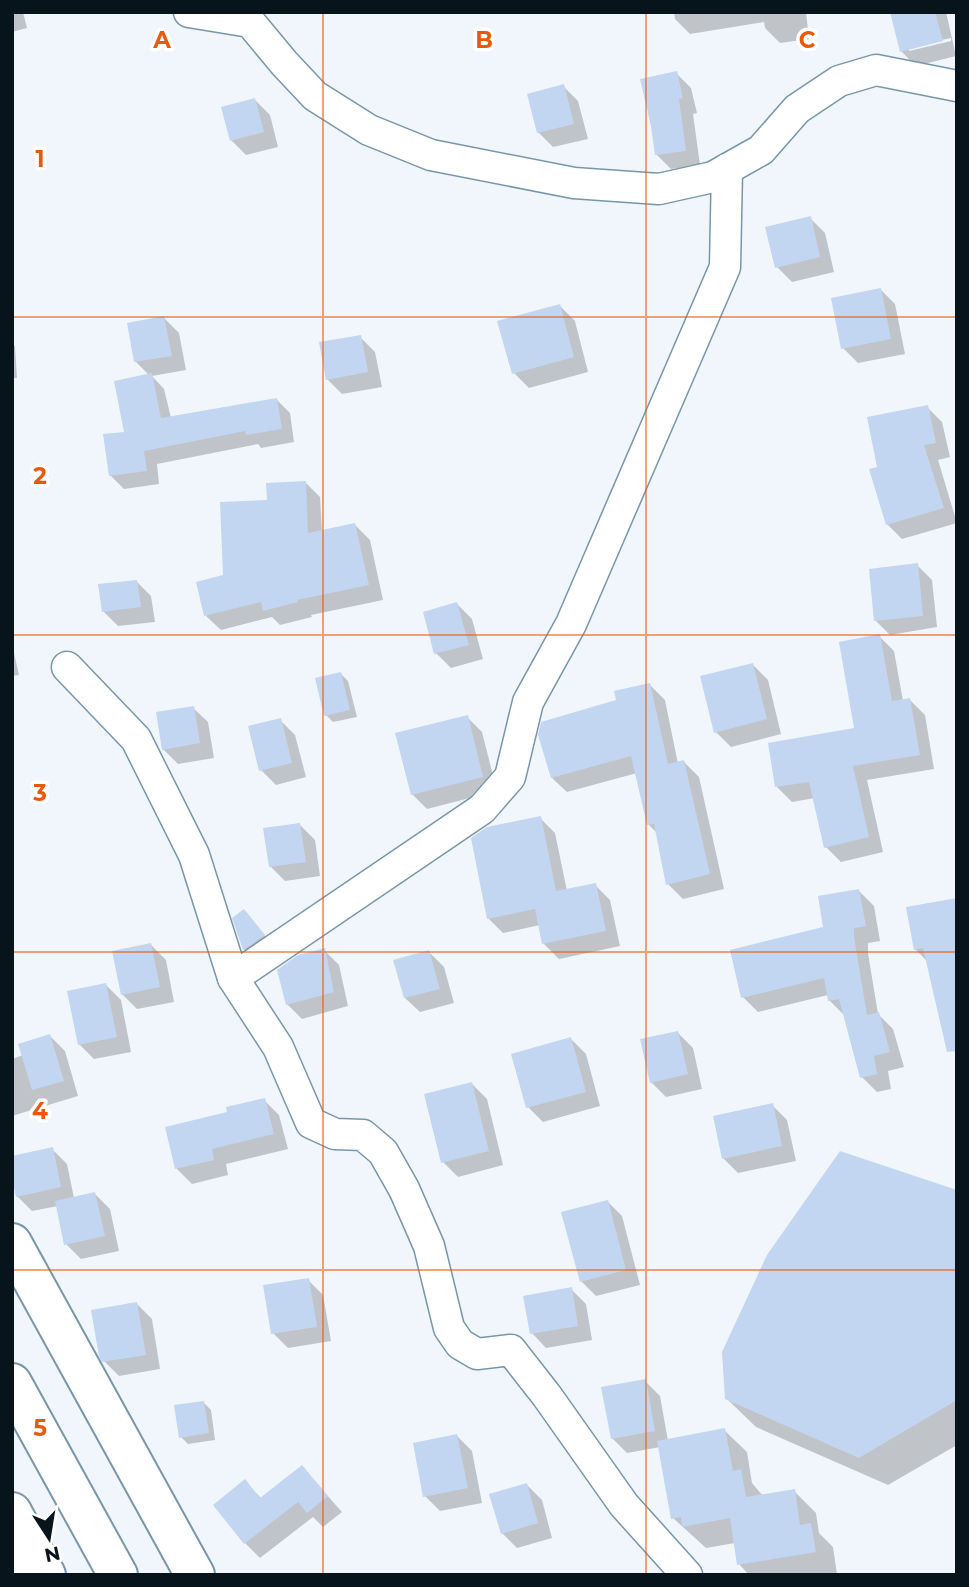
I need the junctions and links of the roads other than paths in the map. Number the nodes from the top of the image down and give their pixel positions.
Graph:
1 (189, 12) edge
2 (957, 86) edge
3 (727, 169) junction
4 (67, 667) dead end
5 (233, 978) junction
6 (12, 1243) edge
7 (12, 1383) edge
8 (12, 1511) edge
9 (46, 1575) edge
10 (118, 1575) edge
11 (195, 1575) edge
12 (687, 1575) edge

1 - 3 street
2 - 3 street
3 - 5 street
4 - 5 street
5 - 12 street
6 - 11 main road
7 - 10 main road
8 - 9 main road

